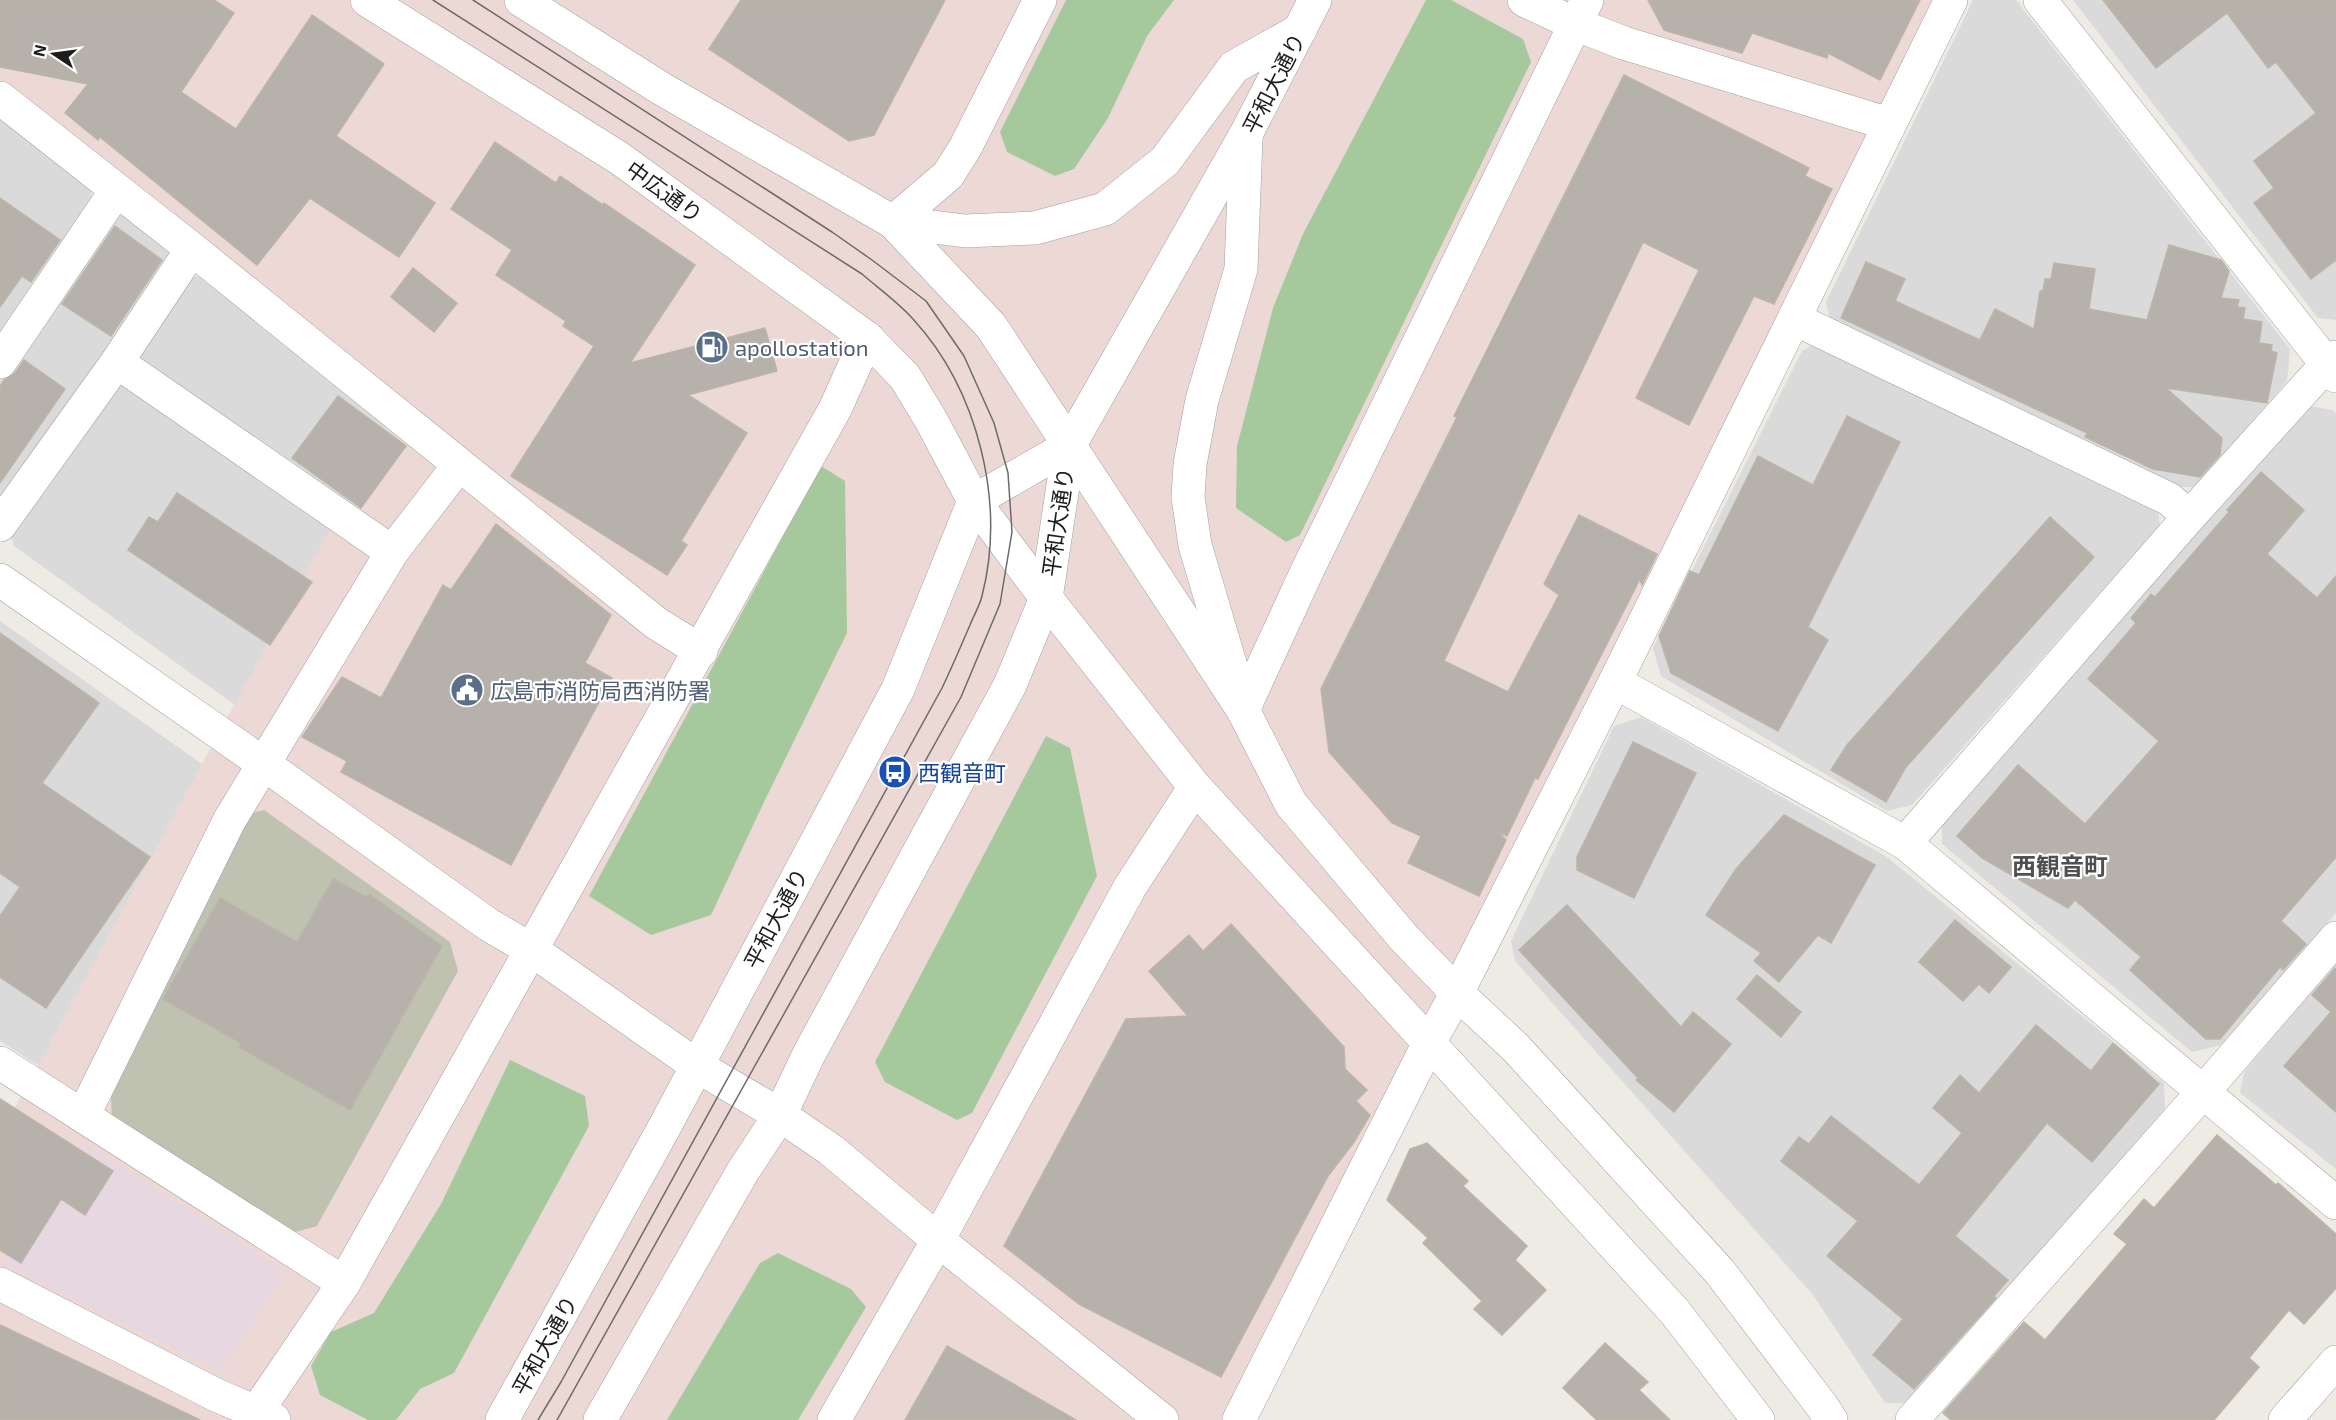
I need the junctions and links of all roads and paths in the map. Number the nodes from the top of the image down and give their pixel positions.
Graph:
1 (367, 0) edge
2 (521, 0) edge
3 (1040, 0) edge
4 (1315, 0) edge
5 (1524, 0) edge
6 (1951, 0) edge
7 (2040, 0) edge
8 (1581, 12) edge
9 (1300, 30) junction
10 (0, 98) edge
11 (1889, 124) junction
12 (1246, 134) junction
13 (116, 191) junction
14 (893, 222) junction
15 (192, 249) junction
16 (1795, 319) junction
17 (867, 338) junction
18 (0, 362) edge
19 (117, 362) junction
20 (2333, 366) edge
21 (1069, 446) junction
22 (459, 465) junction
23 (974, 501) junction
24 (2189, 517) junction
25 (0, 525) edge
26 (392, 552) junction
27 (0, 580) edge
28 (1046, 598) junction
29 (700, 651) junction
30 (1615, 682) junction
31 (1243, 710) junction
32 (264, 764) junction
33 (1195, 786) junction
34 (1905, 843) junction
35 (2336, 938) edge
36 (532, 950) junction
37 (1456, 993) junction
38 (1430, 1041) junction
39 (0, 1063) edge
40 (697, 1066) junction
41 (2203, 1092) junction
42 (780, 1115) junction
43 (83, 1116) junction
44 (2336, 1203) edge
45 (938, 1240) junction
46 (344, 1283) junction
47 (0, 1284) edge
48 (2336, 1362) edge
49 (261, 1417) edge
50 (502, 1420) edge
51 (600, 1420) edge
52 (834, 1420) edge
53 (1162, 1420) edge
54 (1239, 1420) edge
55 (1758, 1420) edge
56 (1831, 1420) edge
57 (1912, 1420) edge
58 (2285, 1420) edge

1 - 17 street, 中広通り
2 - 14 street
3 - 14 street
4 - 9 street, 平和大通り
5 - 8 street
6 - 11 street
7 - 20 street
8 - 11 street
8 - 31 street
9 - 12 street, 平和大通り
9 - 14 street
10 - 13 street
11 - 16 street
12 - 21 street, 平和大通り
12 - 31 street
13 - 15 street
13 - 18 street
14 - 21 street
15 - 19 street
15 - 22 street
16 - 24 street
16 - 30 street
17 - 23 street, 中広通り
17 - 29 street
19 - 25 street
19 - 26 street
20 - 24 street
21 - 23 street, 平和大通り
21 - 28 street, 平和大通り
21 - 31 street
22 - 26 street
22 - 29 street
23 - 28 street, 中広通り
23 - 40 street, 平和大通り
24 - 34 street
26 - 32 street
27 - 32 street
28 - 33 street, 中広通り
28 - 42 street, 平和大通り
29 - 36 street
30 - 34 street
30 - 37 street
31 - 37 street
32 - 36 street
32 - 43 street
33 - 38 street, 中広通り
33 - 45 street
34 - 41 street
35 - 41 street
36 - 40 street
36 - 46 street
37 - 38 street
37 - 56 street
38 - 54 street
38 - 55 street, 中広通り
39 - 43 street
40 - 42 street
40 - 50 street, 平和大通り
41 - 44 street
41 - 57 street
42 - 45 street
42 - 51 street, 平和大通り
43 - 46 street
45 - 52 street
45 - 53 street
46 - 49 street
47 - 49 street
48 - 58 street

